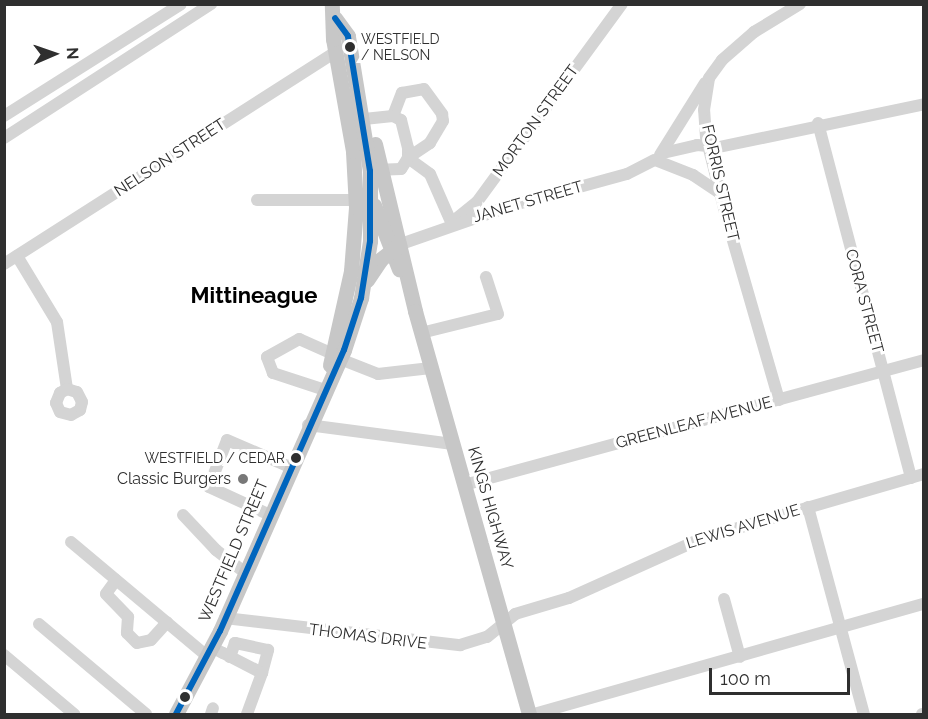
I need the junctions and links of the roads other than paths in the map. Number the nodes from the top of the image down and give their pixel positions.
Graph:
1 (180, 4) edge
2 (186, 4) edge
3 (212, 4) edge
4 (622, 4) edge
5 (800, 4) edge
6 (333, 11) edge
7 (192, 17) junction
8 (336, 52) junction
9 (84, 65) junction
10 (709, 78) junction
11 (94, 80) junction
12 (924, 104) edge
13 (4, 116) edge
14 (393, 116) junction
15 (364, 119) junction
16 (818, 123) junction
17 (4, 138) edge
18 (709, 148) junction
19 (659, 157) junction
20 (391, 166) junction
21 (720, 193) junction
22 (257, 200) dead end
23 (364, 200) junction
24 (449, 225) junction
25 (397, 247) junction
26 (17, 256) junction
27 (4, 264) edge
28 (486, 277) dead end
29 (362, 291) junction
30 (422, 333) junction
31 (337, 356) junction
32 (924, 360) edge
33 (431, 368) junction
34 (883, 371) junction
35 (67, 389) dead end
36 (323, 393) junction
37 (779, 400) junction
38 (308, 425) junction
39 (453, 444) junction
40 (290, 467) junction
41 (917, 476) edge
42 (464, 485) junction
43 (808, 507) junction
44 (183, 515) dead end
45 (270, 515) junction
46 (71, 542) dead end
47 (245, 573) junction
48 (116, 580) junction
49 (724, 599) dead end
50 (142, 602) junction
51 (924, 604) edge
52 (128, 617) junction
53 (225, 618) junction
54 (166, 622) junction
55 (504, 623) junction
56 (39, 624) dead end
57 (840, 629) junction
58 (209, 651) junction
59 (4, 655) edge
60 (230, 657) junction
61 (740, 657) junction
62 (262, 672) junction
63 (74, 714) edge
64 (146, 714) edge
65 (176, 714) edge
66 (247, 714) edge
67 (529, 714) edge
68 (534, 714) edge
69 (864, 714) edge

1 - 9 street
2 - 7 street
3 - 7 street
4 - 24 street, MORTON STREET
5 - 10 street
6 - 8 main road, WESTFIELD STREET
6 - 15 main road, WESTFIELD STREET
7 - 11 street
8 - 23 main road, WESTFIELD STREET
8 - 26 street, NELSON STREET
9 - 11 street
9 - 13 street
10 - 18 street, FORRIS STREET
10 - 19 street
11 - 17 street
12 - 16 street, JANET STREET
14 - 15 street
14 - 20 street
14 - 20 street
15 - 20 main road, KINGS HIGHWAY
16 - 18 street, JANET STREET
16 - 34 street, CORA STREET
18 - 19 street, JANET STREET
18 - 21 street, FORRIS STREET
19 - 21 street
19 - 24 street, JANET STREET
20 - 23 main road, WESTFIELD STREET
20 - 24 street
20 - 25 main road, KINGS HIGHWAY
21 - 37 street, FORRIS STREET
22 - 23 street
23 - 25 main road, KINGS HIGHWAY
23 - 29 main road, WESTFIELD STREET
23 - 31 main road, WESTFIELD STREET
24 - 25 street, JANET STREET
25 - 29 main road
25 - 30 main road, KINGS HIGHWAY
26 - 27 street, NELSON STREET
26 - 35 street
28 - 30 street
29 - 31 main road, WESTFIELD STREET
30 - 33 main road, KINGS HIGHWAY
31 - 33 street
31 - 36 main road, WESTFIELD STREET
31 - 36 street
32 - 34 street, GREENLEAF AVENUE
33 - 39 main road, KINGS HIGHWAY
34 - 37 street, GREENLEAF AVENUE
34 - 41 street, CORA STREET
36 - 38 main road, WESTFIELD STREET
37 - 42 street, GREENLEAF AVENUE
38 - 39 street
38 - 40 main road, WESTFIELD STREET
39 - 42 main road, KINGS HIGHWAY
40 - 45 main road, WESTFIELD STREET
40 - 45 street
41 - 43 street, LEWIS AVENUE
42 - 55 main road, KINGS HIGHWAY
43 - 55 street, LEWIS AVENUE
43 - 57 street
44 - 47 street
45 - 47 main road, WESTFIELD STREET
46 - 48 street
47 - 53 main road, WESTFIELD STREET
48 - 50 street
48 - 52 street
49 - 61 street
50 - 52 street
50 - 54 street
51 - 57 street
52 - 54 street
53 - 55 street, THOMAS DRIVE
53 - 58 main road, WESTFIELD STREET
54 - 58 street
55 - 67 main road, KINGS HIGHWAY
56 - 64 street
57 - 61 street
57 - 69 street
58 - 60 street
58 - 65 main road, WESTFIELD STREET
59 - 63 street
60 - 62 street
60 - 62 street
61 - 68 street
62 - 66 street

